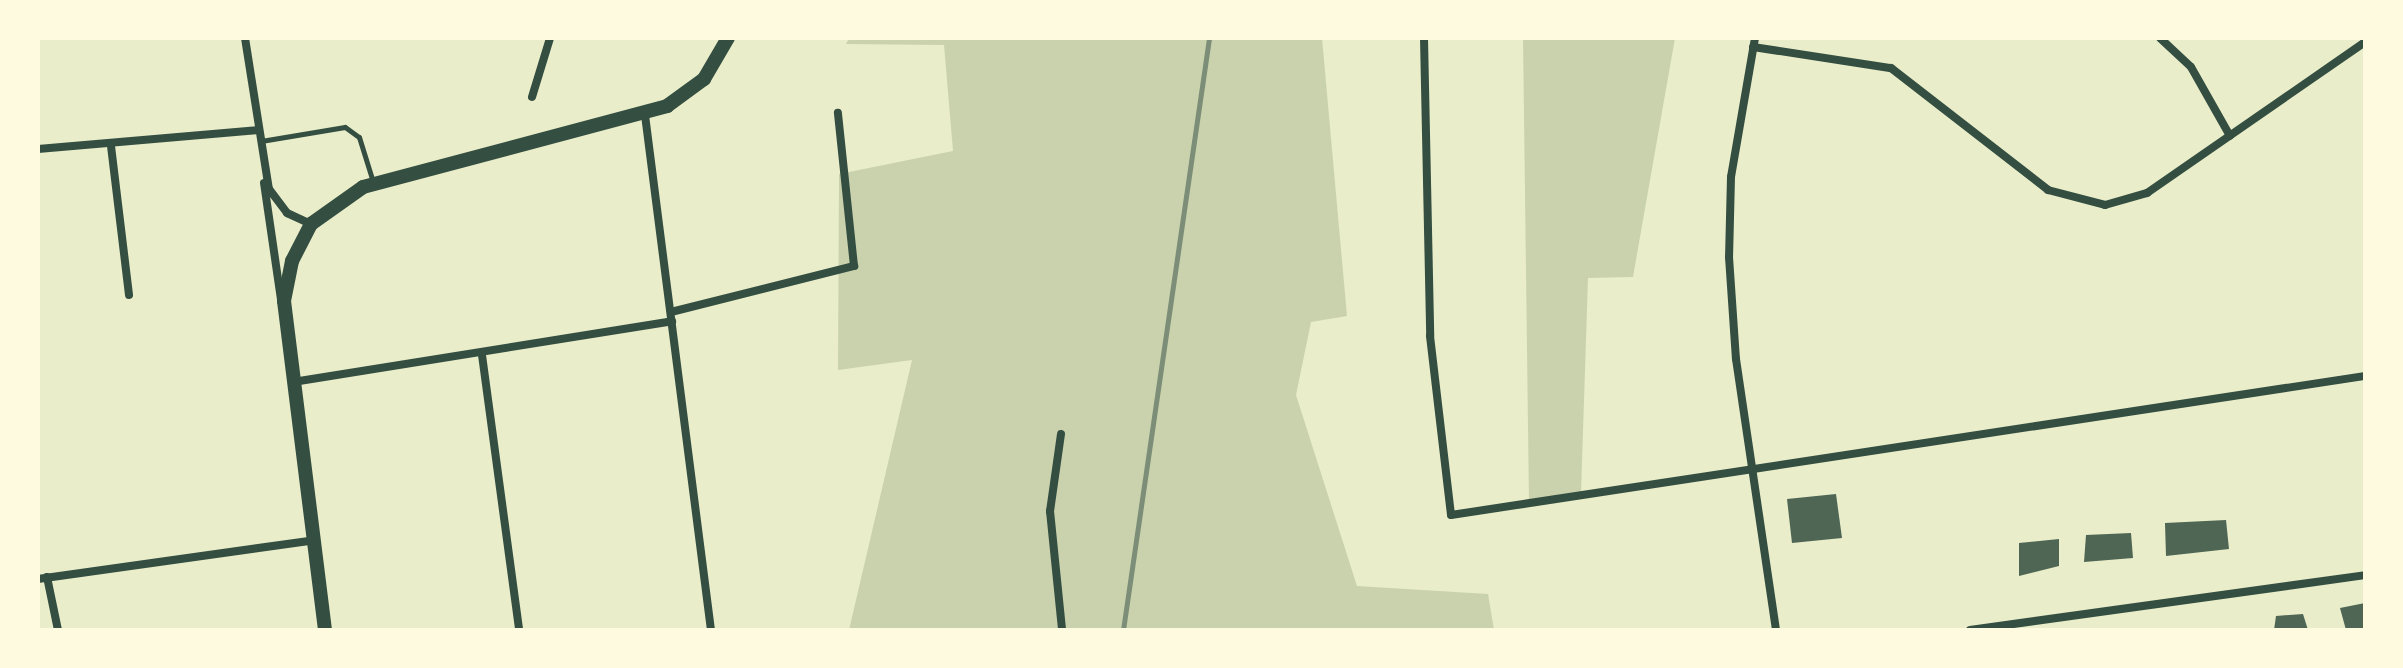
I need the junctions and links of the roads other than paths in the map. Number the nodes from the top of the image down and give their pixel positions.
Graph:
1 (245, 38) edge
2 (550, 38) edge
3 (728, 38) edge
4 (1424, 38) edge
5 (2160, 38) edge
6 (2365, 42) edge
7 (1754, 43) edge
8 (532, 97) dead end
9 (838, 113) dead end
10 (645, 115) junction
11 (258, 130) junction
12 (2230, 136) junction
13 (111, 146) junction
14 (260, 146) junction
15 (38, 149) edge
16 (373, 184) junction
17 (311, 224) junction
18 (129, 295) dead end
19 (672, 316) junction
20 (286, 322) junction
21 (482, 355) junction
22 (2365, 376) edge
23 (293, 382) junction
24 (1061, 434) dead end
25 (1753, 473) junction
26 (314, 540) junction
27 (2365, 575) edge
28 (42, 578) edge
29 (58, 630) edge
30 (325, 630) edge
31 (519, 630) edge
32 (711, 630) edge
33 (1062, 630) edge
34 (1776, 630) edge
35 (1970, 630) edge

1 - 11 street
2 - 8 street
3 - 10 main road
4 - 25 street
5 - 12 street
6 - 12 street
7 - 12 street
7 - 25 street
9 - 19 street
10 - 16 main road
10 - 19 street
11 - 13 street
11 - 14 street
13 - 15 street
13 - 18 street
14 - 16 lane
14 - 17 street
14 - 20 street
16 - 17 main road
17 - 20 main road
19 - 21 street
19 - 32 street
20 - 23 main road
21 - 23 street
21 - 31 street
22 - 25 street
23 - 26 main road
24 - 33 street
25 - 34 street
26 - 28 street
26 - 30 main road
27 - 35 street
28 - 29 street

